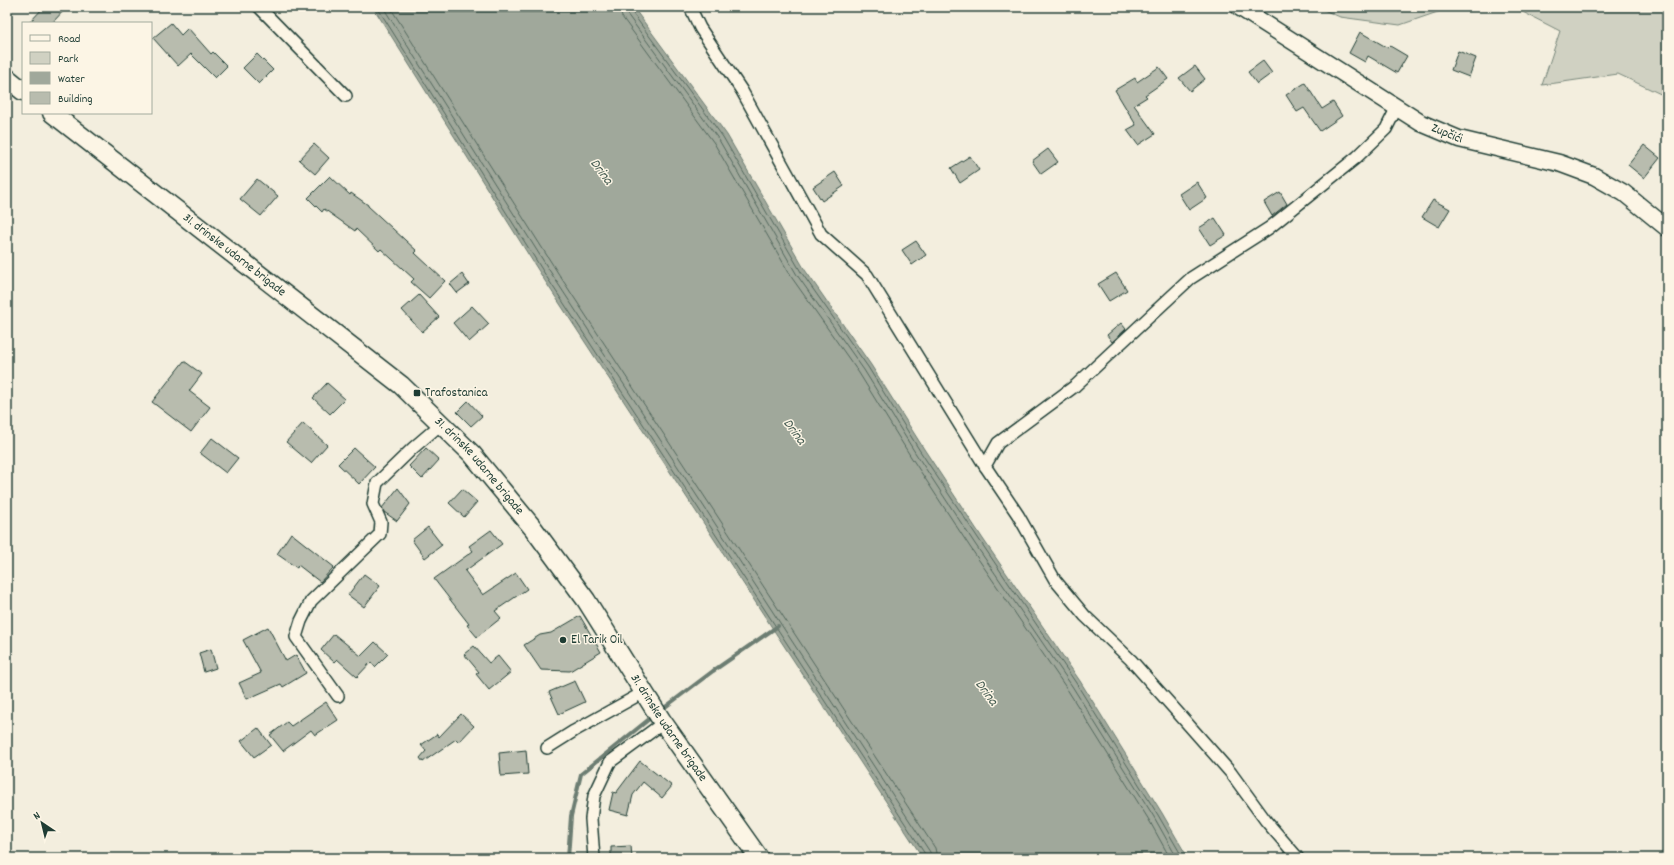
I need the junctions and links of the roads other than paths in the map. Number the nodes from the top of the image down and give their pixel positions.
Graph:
1 (259, 7) edge
2 (690, 7) edge
3 (1240, 7) edge
4 (7, 78) edge
5 (22, 90) edge
6 (346, 96) dead end
7 (1396, 107) junction
8 (53, 114) edge
9 (1667, 228) edge
10 (441, 424) junction
11 (984, 466) junction
12 (644, 692) junction
13 (338, 696) dead end
14 (660, 718) junction
15 (547, 748) dead end
16 (594, 858) edge
17 (760, 858) edge
18 (1298, 858) edge

1 - 6 street
2 - 11 street
3 - 7 main road, Zupčići
4 - 5 main road
7 - 9 main road, Zupčići
7 - 11 street
8 - 10 main road, 31. drinske udarne brigade
10 - 12 main road, 31. drinske udarne brigade
10 - 13 street
11 - 18 street
12 - 14 main road, 31. drinske udarne brigade
12 - 15 street
14 - 16 street
14 - 17 main road, 31. drinske udarne brigade

